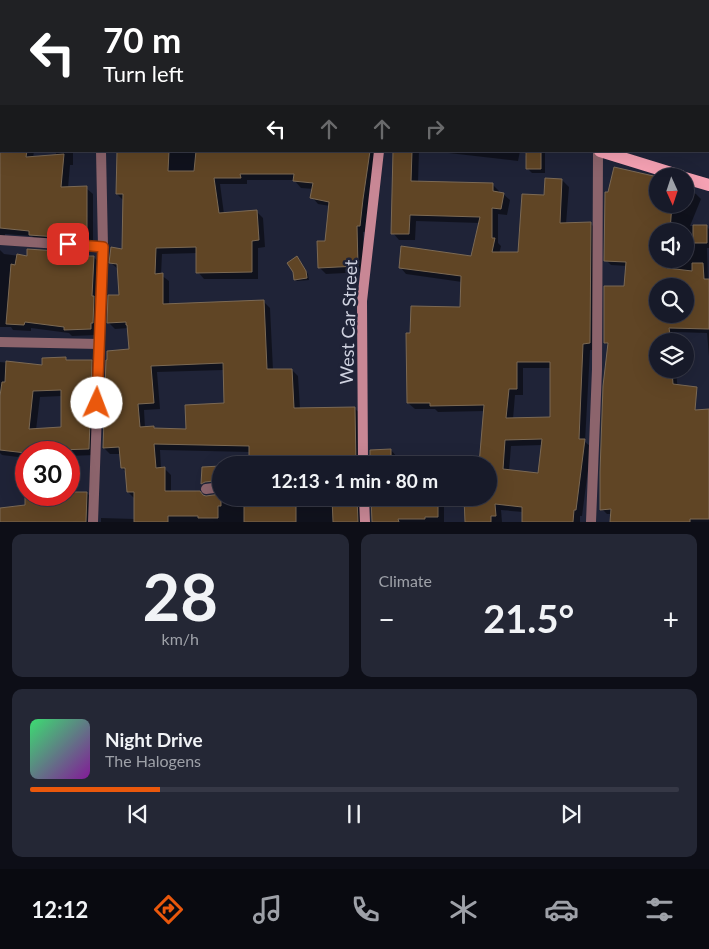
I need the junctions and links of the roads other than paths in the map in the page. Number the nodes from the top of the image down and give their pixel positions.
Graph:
1 (101, 152) edge
2 (379, 152) edge
3 (599, 152) edge
4 (602, 152) edge
5 (655, 168) edge
6 (694, 181) edge
7 (709, 185) edge
8 (0, 240) edge
9 (103, 247) junction
10 (0, 342) edge
11 (99, 344) junction
12 (363, 456) edge
13 (212, 488) edge
14 (206, 489) dead end
15 (364, 506) edge
16 (93, 522) edge
17 (365, 522) edge
18 (591, 522) edge

1 - 9 street
2 - 12 street, West Car Street
3 - 18 street
4 - 5 main road
6 - 7 main road
8 - 9 street
9 - 11 street
10 - 11 street
11 - 16 street
13 - 14 street
15 - 17 street

